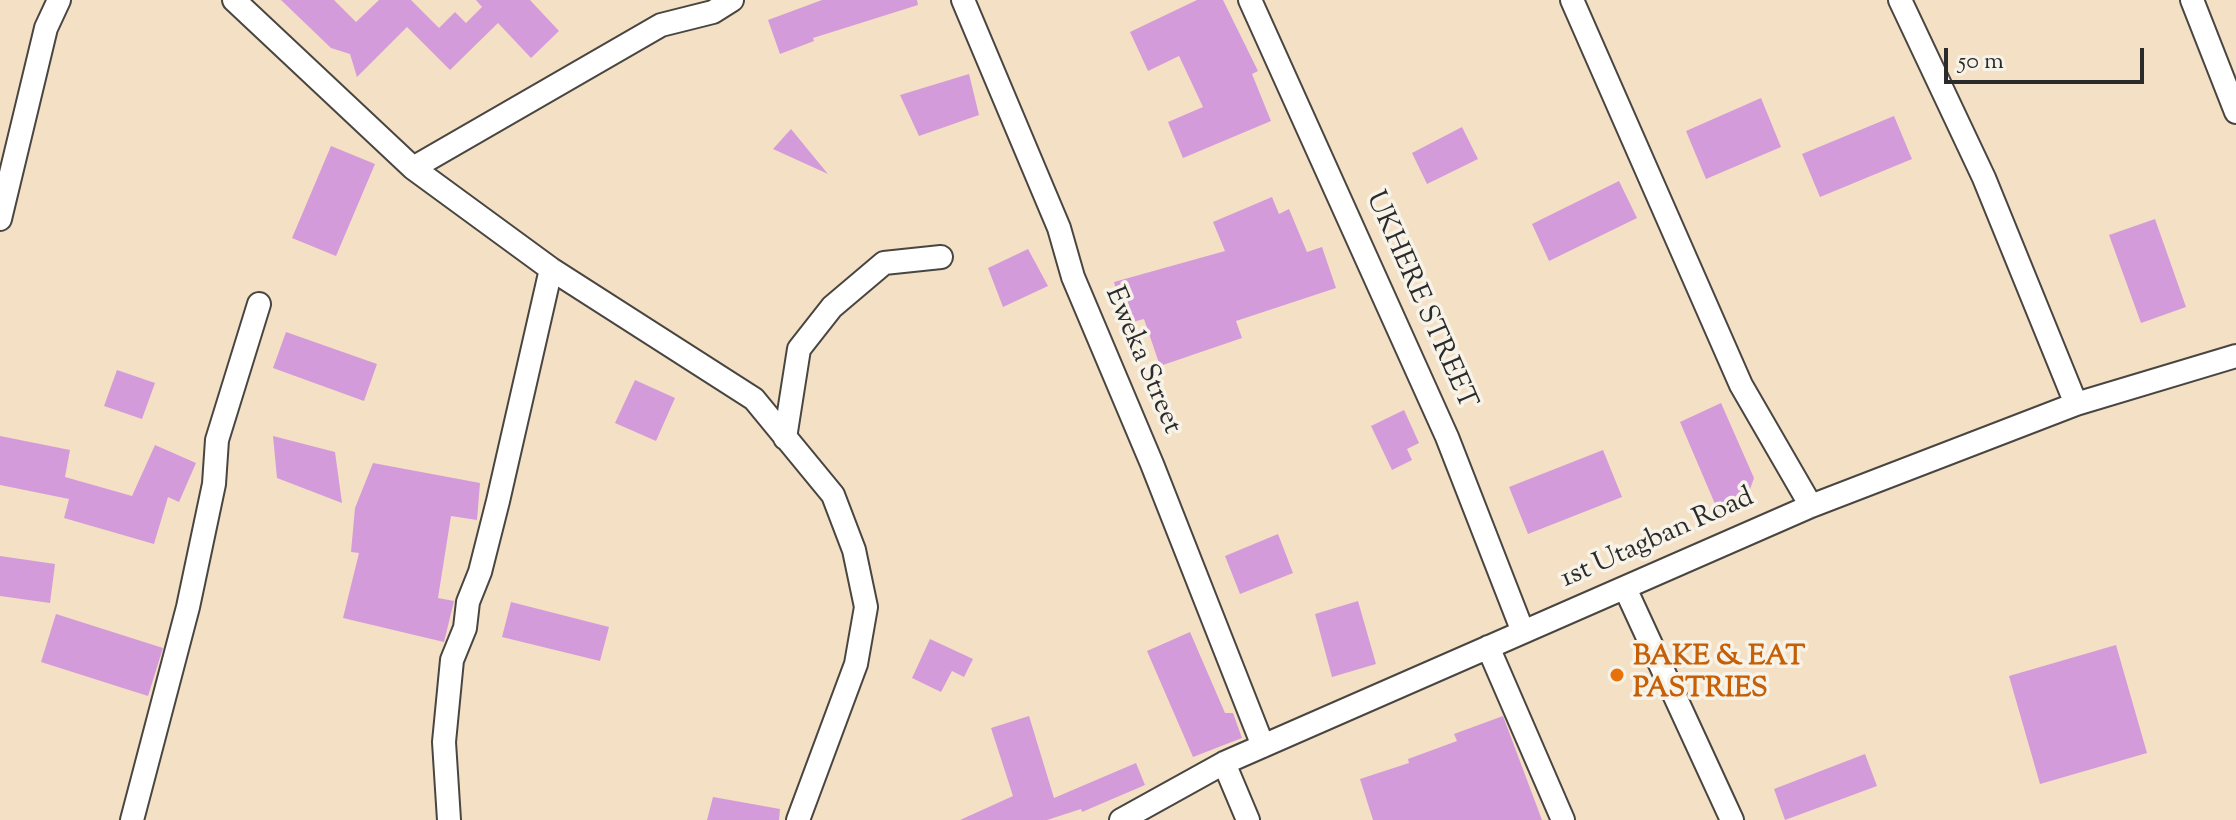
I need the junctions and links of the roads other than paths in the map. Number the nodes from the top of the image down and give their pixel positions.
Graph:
1 (59, 0) edge
2 (234, 0) edge
3 (732, 0) edge
4 (963, 0) edge
5 (1250, 0) edge
6 (1572, 0) edge
7 (1900, 0) edge
8 (2192, 0) edge
9 (2236, 112) edge
10 (413, 168) junction
11 (0, 219) edge
12 (941, 257) dead end
13 (551, 269) junction
14 (259, 304) dead end
15 (2236, 356) edge
16 (2076, 404) junction
17 (785, 438) junction
18 (1811, 506) junction
19 (1625, 588) junction
20 (1523, 632) junction
21 (1488, 647) junction
22 (1263, 746) junction
23 (1224, 763) junction
24 (132, 820) edge
25 (449, 820) edge
26 (798, 820) edge
27 (1121, 820) edge
28 (1248, 820) edge
29 (1563, 820) edge
30 (1732, 820) edge

1 - 11 street
2 - 10 street
3 - 10 street
4 - 22 street, Eweka Street
5 - 20 street, UKHERE STREET
6 - 18 street
7 - 16 street
8 - 9 street
10 - 13 street
12 - 17 street
13 - 17 street
13 - 25 street
14 - 24 street
15 - 16 street, 1st Utagban Road
16 - 18 street, 1st Utagban Road
17 - 26 street
18 - 19 street, 1st Utagban Road
19 - 20 street, 1st Utagban Road
19 - 30 street
20 - 21 street, 1st Utagban Road
21 - 22 street, 1st Utagban Road
21 - 29 street
22 - 23 street, 1st Utagban Road
23 - 27 street, 1st Utagban Road
23 - 28 street

